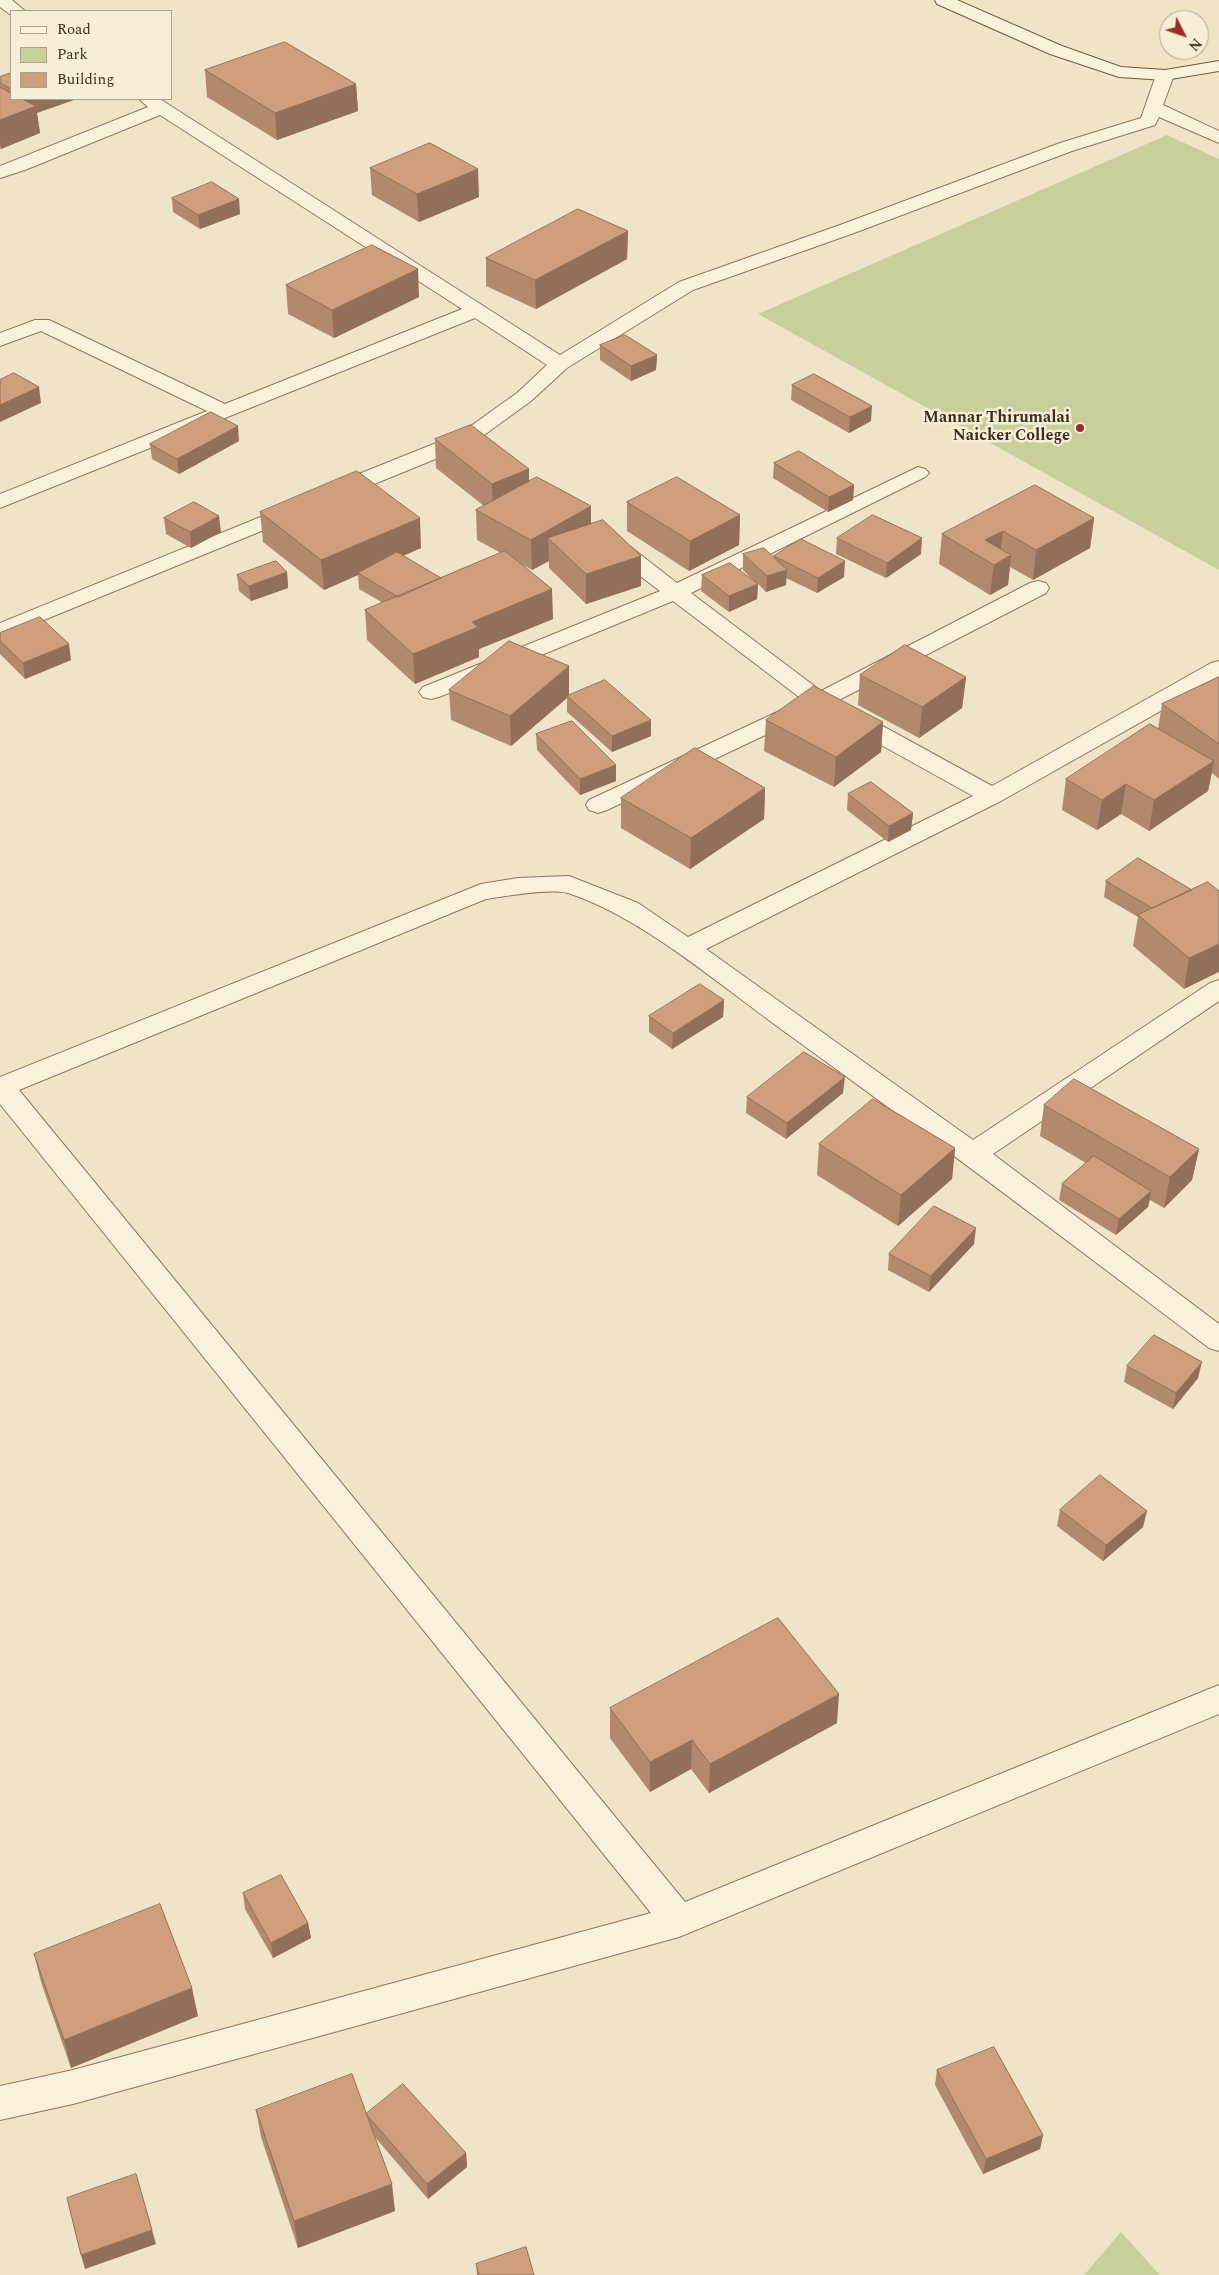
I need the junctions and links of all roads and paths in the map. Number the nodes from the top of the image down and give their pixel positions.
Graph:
1 (1, 0) edge
2 (943, 0) edge
3 (16, 10) edge
4 (1219, 66) edge
5 (1165, 75) junction
6 (154, 103) edge
7 (1154, 108) junction
8 (1219, 138) edge
9 (0, 172) edge
10 (477, 310) junction
11 (0, 340) edge
12 (560, 364) junction
13 (225, 412) junction
14 (468, 437) junction
15 (490, 453) edge
16 (918, 473) dead end
17 (0, 502) edge
18 (590, 528) edge
19 (1038, 588) dead end
20 (676, 592) junction
21 (0, 631) edge
22 (1219, 668) edge
23 (431, 692) dead end
24 (819, 701) junction
25 (992, 796) junction
26 (598, 805) dead end
27 (687, 948) junction
28 (1219, 990) edge
29 (0, 1086) edge
30 (974, 1154) junction
31 (1219, 1340) edge
32 (1219, 1699) edge
33 (679, 1921) junction
34 (0, 2104) edge

1 - 3 street
2 - 5 street
4 - 5 street
5 - 7 street
6 - 9 street
6 - 10 street
7 - 8 street
7 - 12 street
10 - 12 street
10 - 13 street
11 - 13 street
12 - 14 street
13 - 17 street
14 - 15 street
14 - 21 street
16 - 20 street
18 - 20 street
19 - 24 street
20 - 23 street
20 - 24 street
22 - 25 street
24 - 25 street
24 - 26 street
25 - 27 street
27 - 29 street
27 - 30 street
28 - 30 street
29 - 33 street
30 - 31 street
32 - 33 street
33 - 34 street

